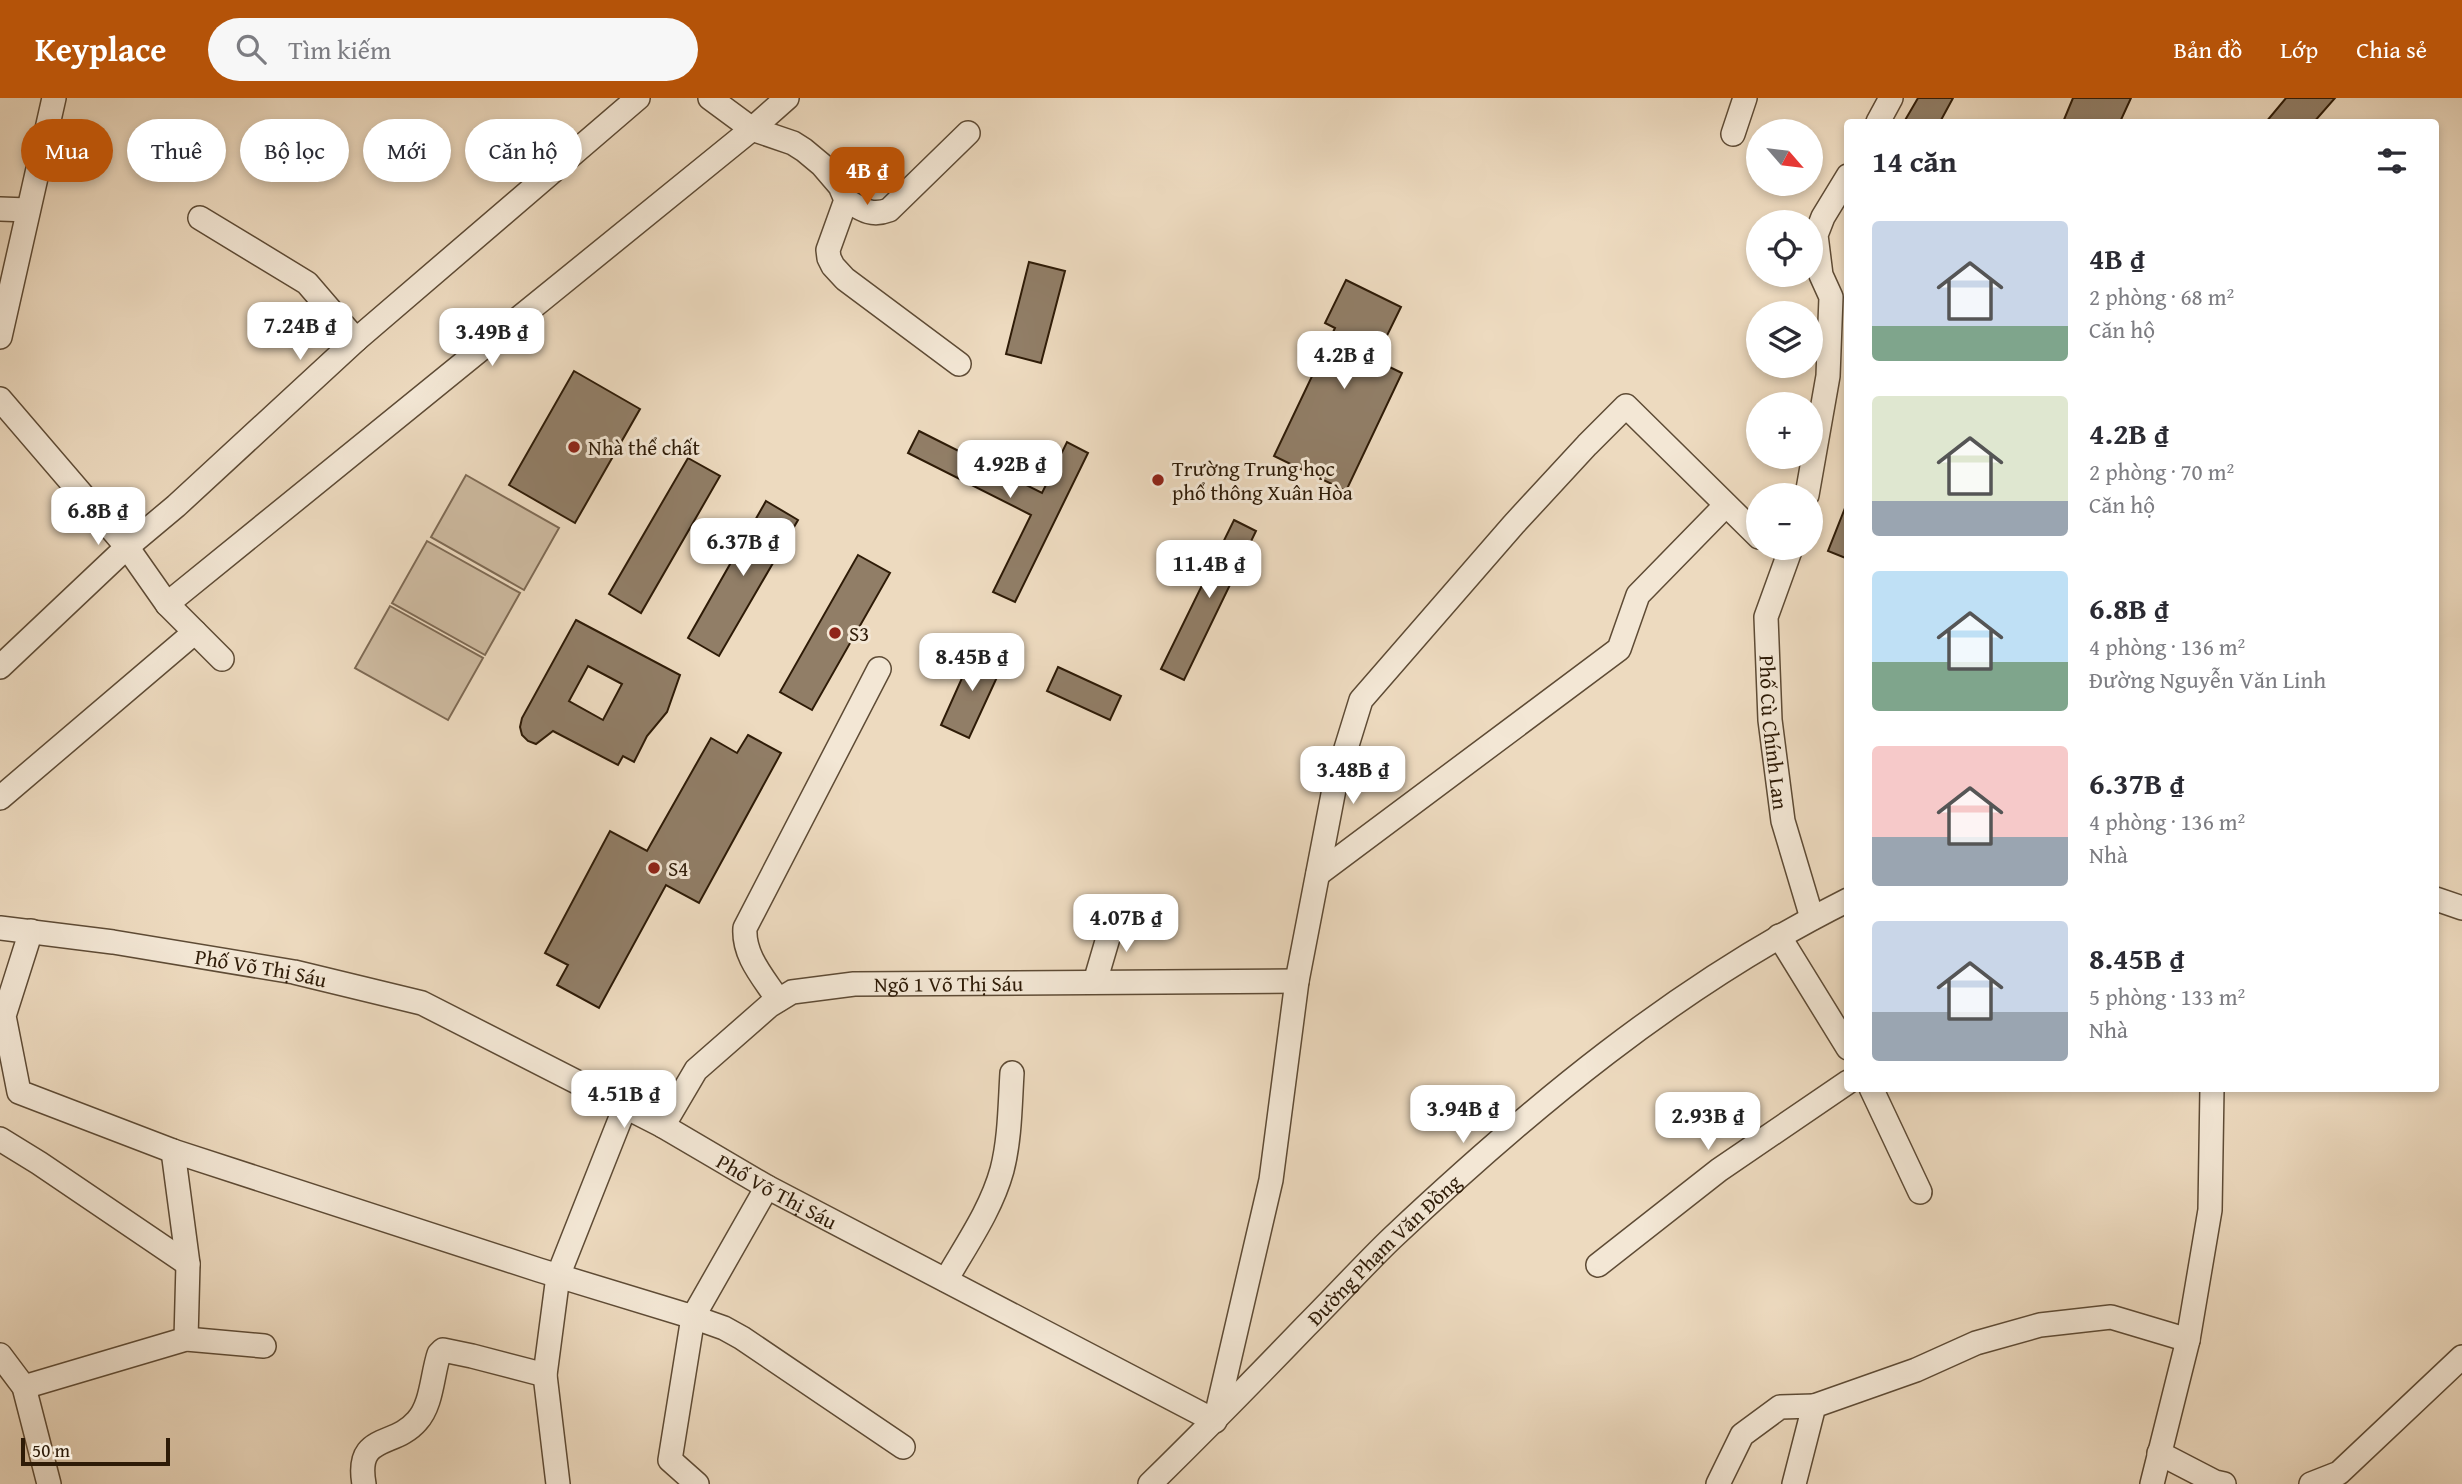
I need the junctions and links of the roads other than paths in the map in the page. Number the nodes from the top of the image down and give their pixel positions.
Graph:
1 (54, 98) edge
2 (638, 98) edge
3 (710, 98) edge
4 (787, 98) edge
5 (1745, 98) edge
6 (1891, 98) edge
7 (1880, 119) edge
8 (752, 130) junction
9 (968, 133) dead end
10 (1733, 134) dead end
11 (1844, 183) edge
12 (846, 200) junction
13 (0, 209) edge
14 (28, 210) junction
15 (200, 218) dead end
16 (0, 337) edge
17 (356, 340) junction
18 (958, 364) dead end
19 (0, 399) edge
20 (1809, 483) edge
21 (1725, 506) junction
22 (1746, 525) edge
23 (127, 547) junction
24 (1781, 560) edge
25 (167, 604) junction
26 (195, 632) junction
27 (222, 659) dead end
28 (0, 667) edge
29 (879, 668) dead end
30 (0, 798) edge
31 (1318, 874) junction
32 (1803, 890) junction
33 (1844, 898) edge
34 (2439, 900) edge
35 (1844, 901) edge
36 (2462, 908) edge
37 (1115, 914) dead end
38 (1812, 918) junction
39 (0, 928) edge
40 (32, 931) junction
41 (1779, 936) junction
42 (1297, 981) junction
43 (1095, 982) junction
44 (778, 1000) junction
45 (1844, 1042) edge
46 (1012, 1073) dead end
47 (1844, 1085) edge
48 (1873, 1092) edge
49 (2212, 1092) edge
50 (625, 1107) junction
51 (663, 1126) junction
52 (0, 1139) edge
53 (173, 1151) junction
54 (767, 1187) junction
55 (1920, 1192) dead end
56 (188, 1264) junction
57 (1598, 1265) dead end
58 (558, 1276) junction
59 (946, 1280) junction
60 (693, 1317) junction
61 (186, 1339) junction
62 (2188, 1340) junction
63 (264, 1346) dead end
64 (0, 1355) edge
65 (2462, 1357) edge
66 (545, 1375) junction
67 (24, 1387) junction
68 (1814, 1406) junction
69 (1215, 1420) junction
70 (903, 1447) dead end
71 (2160, 1452) junction
72 (49, 1484) edge
73 (364, 1484) edge
74 (558, 1484) edge
75 (697, 1484) edge
76 (1150, 1484) edge
77 (1718, 1484) edge
78 (1794, 1484) edge
79 (2152, 1484) edge
80 (2224, 1484) edge
81 (2311, 1484) edge

1 - 14 street
2 - 17 street
3 - 8 street
4 - 8 street
5 - 10 street
6 - 7 street
8 - 12 street
8 - 25 street
9 - 12 street
11 - 20 street
12 - 18 street
13 - 14 street
14 - 16 street
15 - 17 street
17 - 23 street
19 - 23 street
21 - 22 street
21 - 31 street
21 - 31 street
23 - 25 street
23 - 28 street
24 - 32 street, Phố Cù Chính Lan
25 - 26 street
26 - 27 street
26 - 30 street
29 - 44 street
31 - 42 street
32 - 33 street
32 - 38 street, Phố Cù Chính Lan
34 - 36 street
35 - 38 street, Đường Phạm Văn Đồng
37 - 43 street
38 - 41 street, Đường Phạm Văn Đồng
39 - 40 street, Phố Võ Thị Sáu
40 - 50 street, Phố Võ Thị Sáu
40 - 53 street
41 - 45 street
41 - 69 street, Đường Phạm Văn Đồng
42 - 43 street, Ngõ 1 Võ Thị Sáu
42 - 69 street
43 - 44 street, Ngõ 1 Võ Thị Sáu
44 - 51 street, Ngõ 1 Võ Thị Sáu
46 - 59 street
47 - 57 street
48 - 55 street
49 - 62 street
50 - 51 street, Phố Võ Thị Sáu
50 - 58 street
51 - 54 street, Phố Võ Thị Sáu
52 - 56 street
53 - 56 street
53 - 58 street
54 - 59 street, Phố Võ Thị Sáu
54 - 60 street
56 - 61 street
58 - 60 street
58 - 66 street
59 - 69 street, Phố Võ Thị Sáu
60 - 70 street
60 - 75 street
61 - 63 street
61 - 67 street
62 - 68 street
62 - 71 street
64 - 67 street
65 - 81 street
66 - 73 street
66 - 74 street
67 - 72 street
68 - 77 street
68 - 78 street
69 - 76 street, Đường Phạm Văn Đồng
71 - 79 street
71 - 80 street

